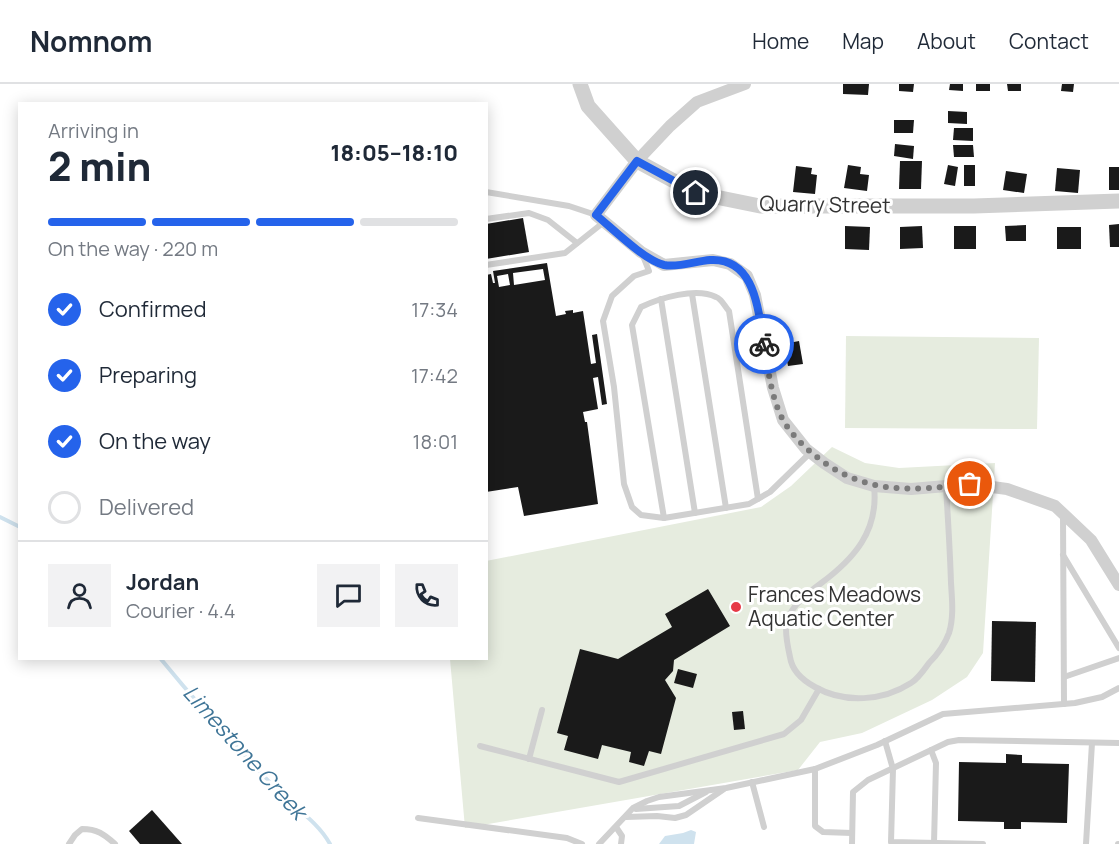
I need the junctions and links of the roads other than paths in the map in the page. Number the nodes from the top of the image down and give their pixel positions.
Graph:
1 (580, 84) edge
2 (745, 84) edge
3 (637, 161) junction
4 (488, 192) edge
5 (1119, 201) edge
6 (488, 219) edge
7 (600, 219) junction
8 (577, 243) junction
9 (641, 252) junction
10 (488, 265) edge
11 (692, 294) junction
12 (662, 299) junction
13 (811, 452) junction
14 (874, 486) junction
15 (946, 487) junction
16 (758, 499) junction
17 (726, 508) junction
18 (695, 513) junction
19 (1063, 514) junction
20 (664, 518) junction
21 (1063, 555) junction
22 (1119, 585) edge
23 (1119, 648) edge
24 (1119, 658) edge
25 (1064, 676) junction
26 (1119, 688) edge
27 (819, 690) junction
28 (1064, 704) junction
29 (542, 710) dead end
30 (885, 741) junction
31 (1092, 743) junction
32 (1119, 743) edge
33 (480, 746) dead end
34 (931, 750) junction
35 (529, 759) junction
36 (816, 769) junction
37 (893, 769) junction
38 (752, 782) junction
39 (726, 788) junction
40 (712, 789) junction
41 (626, 817) junction
42 (418, 818) dead end
43 (616, 827) junction
44 (764, 827) dead end
45 (852, 833) junction
46 (891, 843) edge
47 (934, 843) edge
48 (69, 844) edge
49 (114, 844) edge
50 (582, 844) edge
51 (599, 844) edge
52 (621, 844) edge
53 (852, 844) edge
54 (983, 844) edge
55 (1086, 844) edge

1 - 3 street, Quarry Street
2 - 3 street
3 - 5 street, Quarry Street
3 - 7 street
4 - 7 lane
6 - 8 lane
7 - 8 lane
7 - 9 street
8 - 10 lane
9 - 13 street
9 - 20 lane
11 - 12 lane
11 - 16 lane
11 - 17 lane
12 - 18 lane
12 - 20 lane
13 - 14 street
13 - 16 lane
14 - 15 street
14 - 27 lane
15 - 19 street
15 - 27 lane
16 - 17 lane
17 - 18 lane
18 - 20 lane
19 - 21 lane
19 - 22 street
21 - 23 lane
21 - 25 lane
24 - 25 lane
25 - 28 lane
26 - 28 lane
27 - 35 lane
28 - 30 lane
29 - 35 lane
30 - 36 lane
30 - 37 lane
31 - 32 lane
31 - 34 lane
31 - 55 lane
33 - 35 lane
34 - 37 lane
34 - 47 lane
36 - 38 lane
36 - 45 lane
37 - 45 lane
37 - 46 lane
38 - 39 lane
38 - 44 lane
39 - 40 lane
39 - 41 lane
40 - 41 lane
40 - 41 lane
41 - 43 lane
42 - 50 lane
43 - 51 lane
43 - 52 lane
45 - 53 lane
46 - 47 lane
47 - 54 lane
48 - 49 lane

